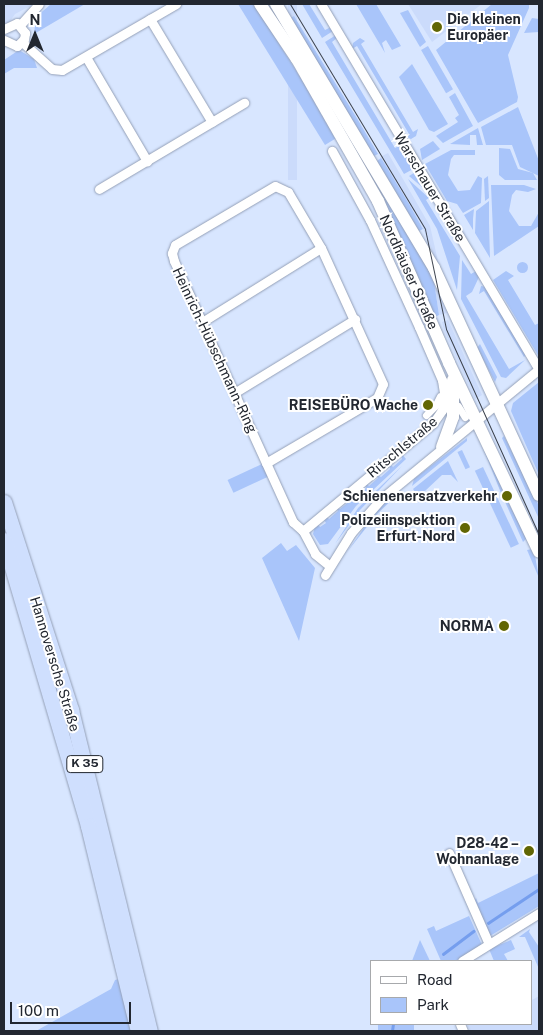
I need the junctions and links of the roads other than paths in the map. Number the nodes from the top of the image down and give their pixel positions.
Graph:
1 (39, 4) edge
2 (176, 4) edge
3 (260, 4) edge
4 (276, 4) edge
5 (321, 4) edge
6 (150, 19) junction
7 (20, 25) junction
8 (4, 29) edge
9 (22, 42) junction
10 (7, 43) edge
11 (4, 53) edge
12 (86, 57) junction
13 (244, 103) dead end
14 (212, 122) junction
15 (332, 151) dead end
16 (147, 160) junction
17 (100, 189) dead end
18 (321, 248) junction
19 (354, 319) junction
20 (202, 322) junction
21 (449, 363) junction
22 (539, 369) edge
23 (234, 393) junction
24 (451, 401) junction
25 (497, 403) junction
26 (426, 415) dead end
27 (471, 419) junction
28 (440, 433) dead end
29 (442, 447) junction
30 (266, 463) junction
31 (539, 496) edge
32 (4, 502) edge
33 (303, 531) junction
34 (4, 540) edge
35 (539, 552) edge
36 (330, 566) junction
37 (326, 575) dead end
38 (449, 853) dead end
39 (539, 913) edge
40 (489, 944) junction
41 (464, 960) edge
42 (138, 1031) edge
43 (150, 1031) edge

1 - 7 street
2 - 6 street
3 - 21 main road, Nordhäuser Straße
4 - 25 main road, Nordhäuser Straße
5 - 22 street, Warschauer Straße
6 - 12 street
6 - 14 street
7 - 8 street
7 - 9 street
9 - 10 street
9 - 12 street
10 - 11 street
12 - 16 street
13 - 14 street
14 - 16 street
15 - 33 street, Ritschlstraße
16 - 17 street
18 - 19 street, Heinrich-Hübschmann-Ring
18 - 20 street
18 - 20 street, Heinrich-Hübschmann-Ring
19 - 23 street
19 - 30 street, Heinrich-Hübschmann-Ring
20 - 23 street, Heinrich-Hübschmann-Ring
21 - 27 main road, Nordhäuser Straße
21 - 29 main road
22 - 25 street
23 - 30 street, Heinrich-Hübschmann-Ring
24 - 26 street, Ritschlstraße
24 - 27 street, Nordhäuser Straße
24 - 28 street
25 - 27 street
25 - 31 main road, Nordhäuser Straße
27 - 29 street
27 - 35 main road, Nordhäuser Straße
29 - 36 street
30 - 33 street, Heinrich-Hübschmann-Ring
32 - 43 highway, Hannoversche Straße / K 35
33 - 36 street, Heinrich-Hübschmann-Ring
34 - 42 highway, Hannoversche Straße / K 35
36 - 37 street
38 - 40 street
39 - 40 street
40 - 41 street

